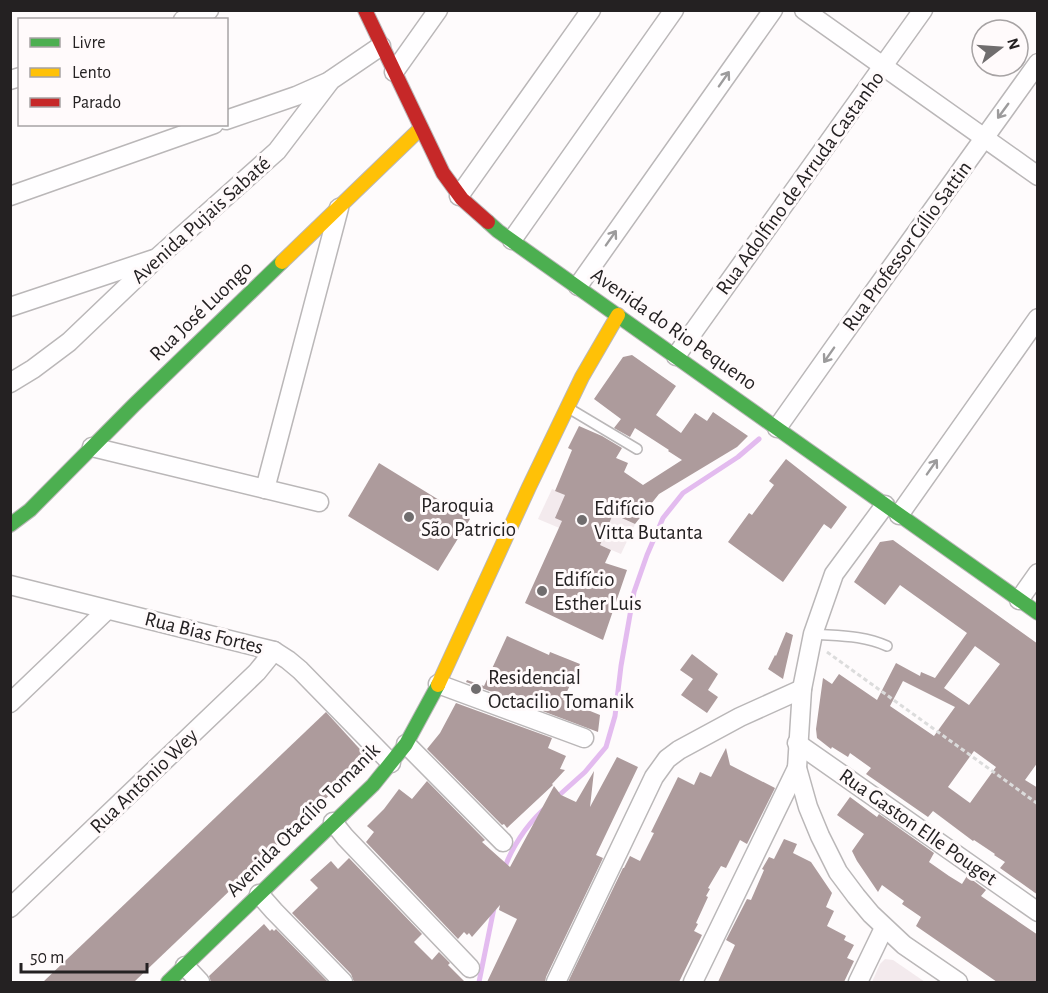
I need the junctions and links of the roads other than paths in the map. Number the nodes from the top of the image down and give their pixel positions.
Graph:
1 (209, 10) edge
2 (365, 10) edge
3 (438, 10) edge
4 (591, 10) edge
5 (674, 10) edge
6 (773, 10) edge
7 (804, 10) edge
8 (923, 10) edge
9 (188, 18) edge
10 (381, 46) junction
11 (1038, 63) edge
12 (884, 66) junction
13 (394, 72) junction
14 (331, 80) junction
15 (228, 119) edge
16 (208, 126) edge
17 (421, 128) junction
18 (984, 138) junction
19 (1038, 176) edge
20 (10, 196) edge
21 (459, 196) junction
22 (339, 208) junction
23 (512, 240) junction
24 (158, 258) junction
25 (578, 286) junction
26 (10, 308) edge
27 (618, 315) junction
28 (1038, 318) edge
29 (676, 356) junction
30 (10, 383) edge
31 (568, 408) junction
32 (777, 429) junction
33 (92, 447) junction
34 (637, 448) dead end
35 (265, 489) junction
36 (319, 502) dead end
37 (892, 510) junction
38 (10, 525) edge
39 (1038, 573) edge
40 (10, 585) edge
41 (1019, 600) junction
42 (107, 610) junction
43 (1038, 613) edge
44 (812, 637) junction
45 (887, 646) dead end
46 (274, 651) junction
47 (438, 684) junction
48 (802, 689) junction
49 (10, 703) edge
50 (584, 738) dead end
51 (798, 743) junction
52 (406, 744) junction
53 (391, 763) junction
54 (797, 768) junction
55 (333, 822) junction
56 (502, 842) dead end
57 (260, 894) junction
58 (10, 908) edge
59 (1038, 912) edge
60 (884, 928) junction
61 (185, 966) junction
62 (470, 968) dead end
63 (168, 982) edge
64 (200, 982) edge
65 (343, 982) edge
66 (556, 982) edge
67 (693, 982) edge
68 (858, 982) edge
69 (958, 982) edge

1 - 9 street
2 - 10 street, Avenida do Rio Pequeno
3 - 13 street
4 - 21 street
5 - 23 street
25 -> 6 street
7 - 12 street
8 - 12 street, Rua Adolfino de Arruda Castanho
10 - 13 street, Avenida do Rio Pequeno
10 - 14 street, Avenida Pujais Sabaté
11 -> 18 street, Rua Professor Gílio Sattin
12 - 18 street
12 - 29 street, Rua Adolfino de Arruda Castanho
13 - 17 street, Avenida do Rio Pequeno
14 - 15 street
14 - 24 street, Avenida Pujais Sabaté
16 - 20 street
17 - 21 street, Avenida do Rio Pequeno
17 - 22 street, Rua José Luongo
18 - 19 street
18 -> 32 street, Rua Professor Gílio Sattin
21 - 23 street, Avenida do Rio Pequeno
22 - 33 street, Rua José Luongo
22 - 35 street
23 - 25 street, Avenida do Rio Pequeno
24 - 26 street
24 - 30 street, Avenida Pujais Sabaté
25 - 27 street, Avenida do Rio Pequeno
27 - 29 street, Avenida do Rio Pequeno
27 - 31 street, Avenida Otacílio Tomanik
37 -> 28 street
29 - 32 street, Avenida do Rio Pequeno
31 - 34 lane
31 - 47 street, Avenida Otacílio Tomanik
32 - 37 street, Avenida do Rio Pequeno
33 - 35 street
33 - 38 street, Rua José Luongo
35 - 36 street
37 - 41 street, Avenida do Rio Pequeno
37 - 44 street
39 - 41 street
40 - 42 street, Rua Bias Fortes
41 - 43 street, Avenida do Rio Pequeno
42 - 46 street, Rua Bias Fortes
42 - 49 street
44 - 45 lane
44 - 48 street
46 - 53 street, Rua Bias Fortes
46 - 58 street, Rua Antônio Wey
47 - 50 street
47 - 52 street, Avenida Otacílio Tomanik
48 - 51 street
48 - 66 street
51 - 54 street
51 - 59 street, Rua Gaston Elle Pouget
52 - 53 street, Avenida Otacílio Tomanik
52 - 56 street
53 - 55 street, Avenida Otacílio Tomanik
54 - 60 street
54 - 67 street
55 - 57 street, Avenida Otacílio Tomanik
55 - 62 street
57 - 61 street, Avenida Otacílio Tomanik
57 - 65 street
60 - 68 street
60 - 69 street
61 - 63 street, Avenida Otacílio Tomanik
61 - 64 street

